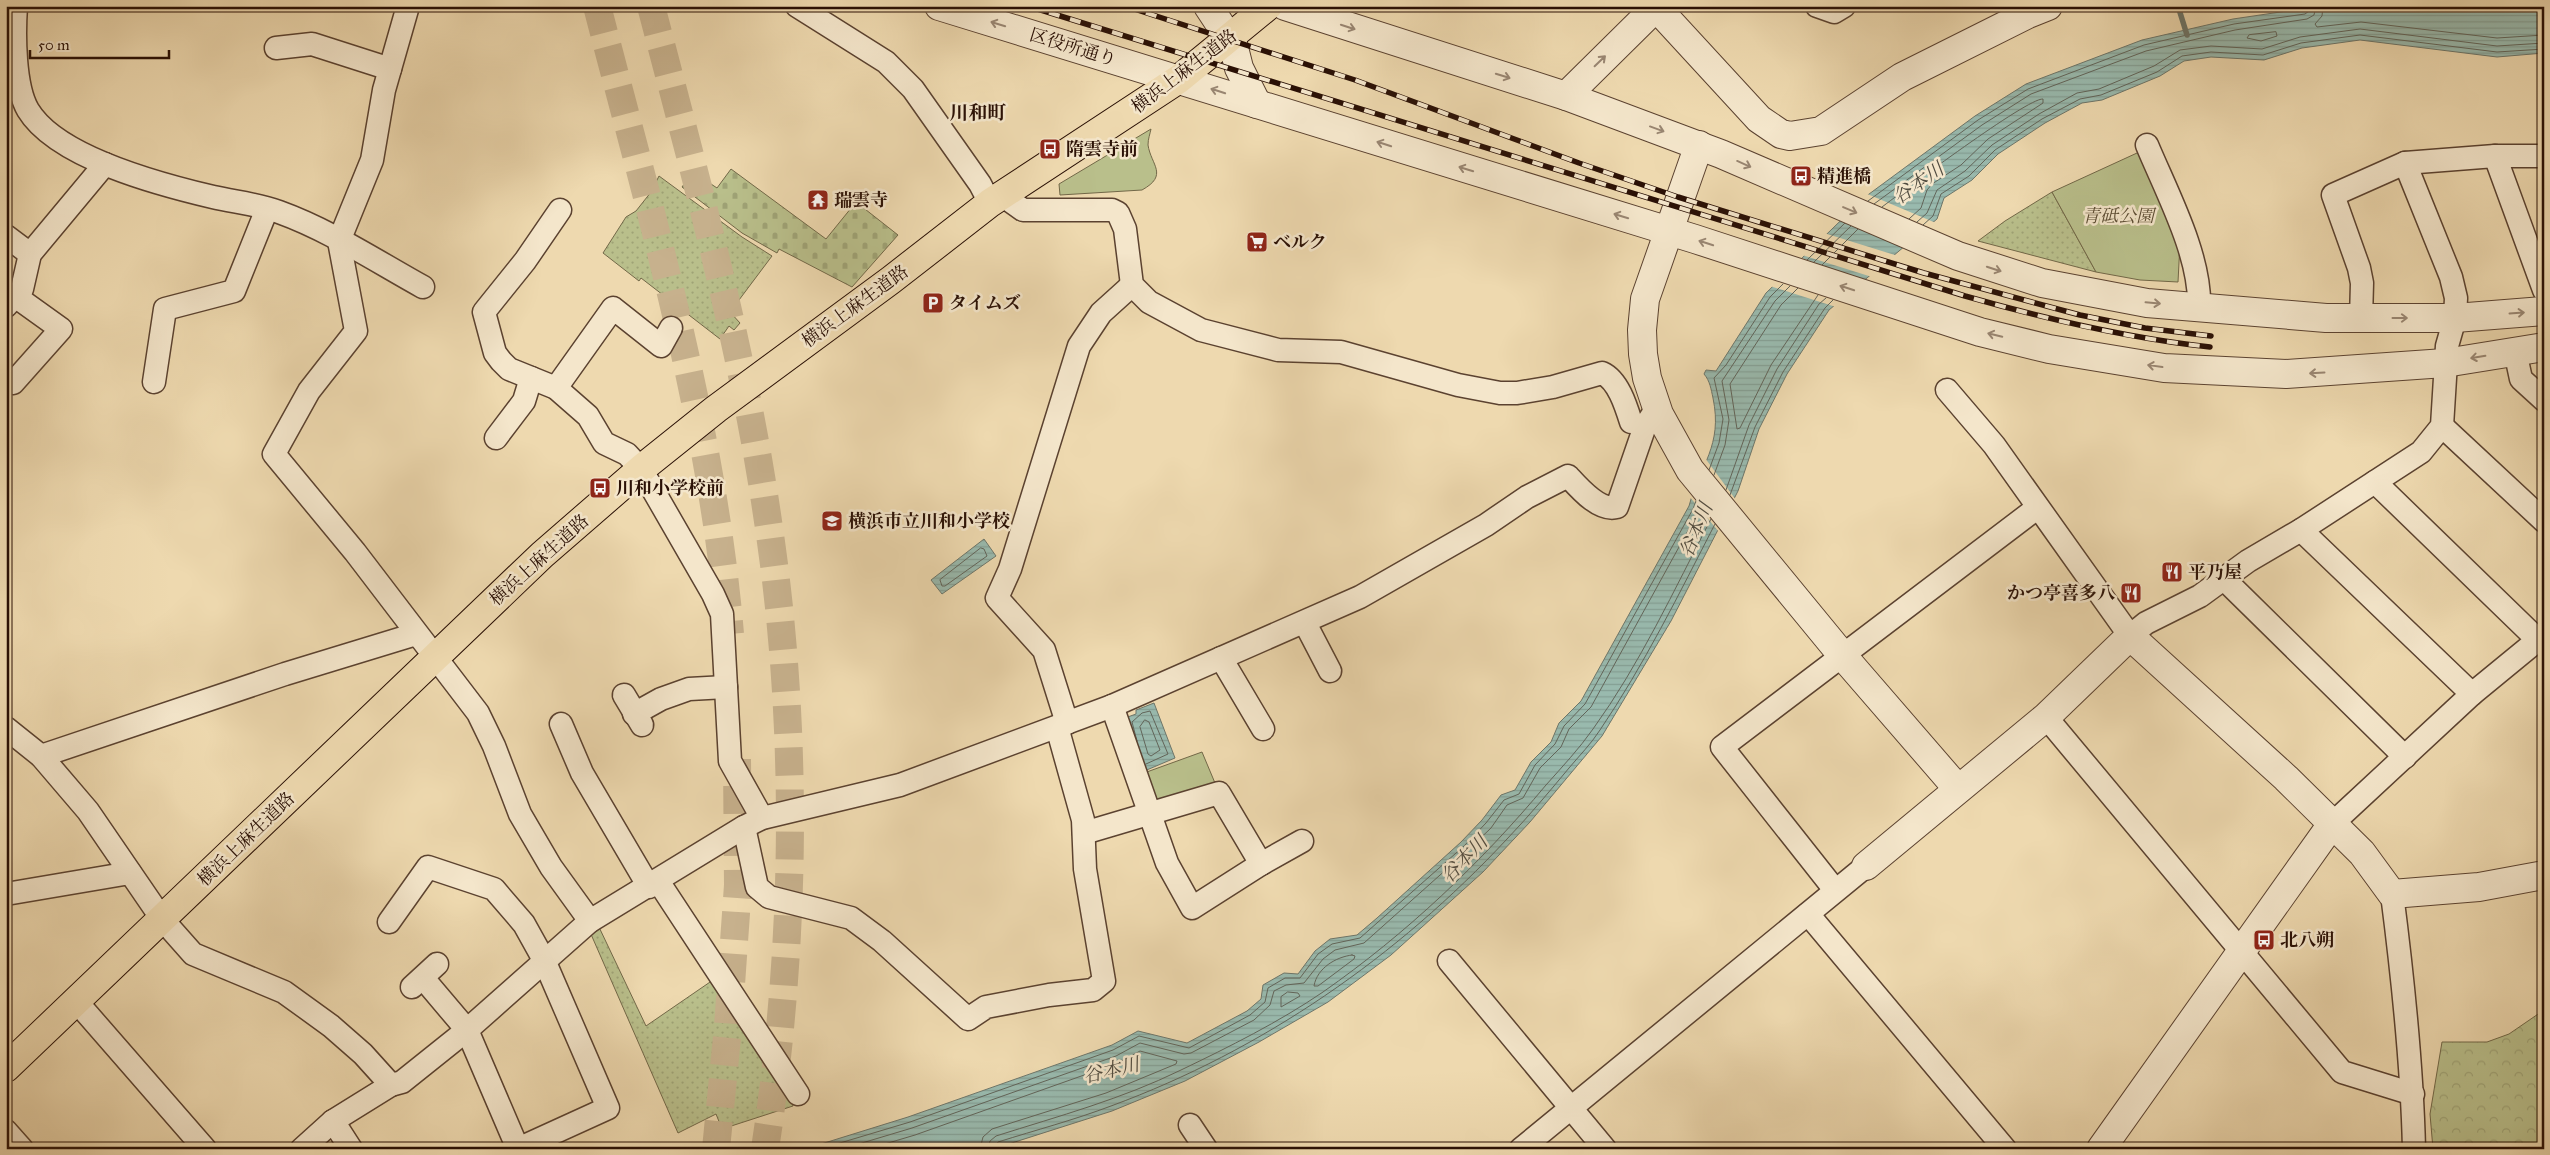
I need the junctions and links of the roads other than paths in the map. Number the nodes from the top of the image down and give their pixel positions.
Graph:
1 (16, 6) edge
2 (408, 6) edge
3 (797, 6) edge
4 (939, 6) edge
5 (1208, 6) edge
6 (1268, 6) edge
7 (1285, 6) edge
8 (1817, 6) edge
9 (1844, 6) edge
10 (2048, 6) edge
11 (1657, 7) edge
12 (1230, 37) junction
13 (276, 48) dead end
14 (390, 69) junction
15 (1179, 79) junction
16 (1566, 96) junction
17 (1257, 104) junction
18 (1700, 145) junction
19 (2147, 145) dead end
20 (2495, 156) junction
21 (2544, 156) edge
22 (2405, 163) junction
23 (105, 164) junction
24 (996, 199) junction
25 (267, 208) junction
26 (560, 210) dead end
27 (1668, 230) junction
28 (6, 236) edge
29 (339, 241) junction
30 (30, 254) junction
31 (1132, 285) junction
32 (423, 287) dead end
33 (2544, 290) edge
34 (11, 301) edge
35 (2199, 307) junction
36 (2544, 311) edge
37 (2361, 318) junction
38 (2455, 318) junction
39 (672, 328) dead end
40 (2544, 347) edge
41 (2515, 351) junction
42 (2446, 363) junction
43 (531, 378) junction
44 (154, 382) dead end
45 (13, 383) dead end
46 (556, 388) junction
47 (1947, 390) dead end
48 (2544, 400) edge
49 (1658, 411) junction
50 (1631, 422) dead end
51 (2442, 426) junction
52 (496, 438) dead end
53 (642, 469) junction
54 (2375, 482) junction
55 (2036, 508) junction
56 (2544, 521) edge
57 (2301, 530) junction
58 (2224, 579) junction
59 (1305, 623) junction
60 (416, 634) junction
61 (2130, 636) junction
62 (2541, 637) edge
63 (1842, 654) junction
64 (436, 655) junction
65 (1221, 658) junction
66 (1330, 671) dead end
67 (726, 687) junction
68 (2472, 694) junction
69 (1112, 706) junction
70 (634, 711) dead end
71 (2046, 717) junction
72 (561, 724) dead end
73 (1062, 725) junction
74 (6, 728) edge
75 (1263, 729) dead end
76 (41, 756) junction
77 (2405, 756) junction
78 (1958, 789) junction
79 (1148, 812) junction
80 (753, 822) junction
81 (2332, 824) junction
82 (1084, 832) junction
83 (1302, 841) dead end
84 (1261, 864) junction
85 (1866, 866) joint
86 (130, 873) junction
87 (2544, 875) edge
88 (654, 884) junction
89 (1835, 890) junction
90 (6, 894) edge
91 (2392, 894) junction
92 (1808, 914) junction
93 (162, 919) junction
94 (590, 921) junction
95 (389, 922) dead end
96 (2241, 952) junction
97 (544, 960) junction
98 (1449, 961) dead end
99 (424, 976) dead end
100 (76, 1001) junction
101 (467, 1030) junction
102 (6, 1068) edge
103 (391, 1085) junction
104 (798, 1094) dead end
105 (2413, 1094) junction
106 (1570, 1108) junction
107 (333, 1121) junction
108 (1190, 1125) dead end
109 (6, 1131) edge
110 (22, 1149) edge
111 (205, 1149) edge
112 (302, 1149) edge
113 (351, 1149) edge
114 (518, 1149) edge
115 (1206, 1149) edge
116 (1522, 1149) edge
117 (1605, 1149) edge
118 (2005, 1149) edge
119 (2101, 1149) edge
120 (2414, 1149) edge

1 - 23 street
2 - 14 street
3 - 24 street
15 -> 4 street, 区役所通り
5 - 12 street
6 - 12 main road, 横浜上麻生道路
7 -> 16 street
8 - 9 street
10 - 11 street
16 -> 11 street
12 - 15 main road, 横浜上麻生道路
12 - 17 street
13 - 14 street
14 - 29 street
17 -> 15 street, 区役所通り
15 - 24 main road, 横浜上麻生道路
16 -> 18 street
27 -> 17 street, 区役所通り
18 - 27 street
18 -> 35 street
19 - 35 street
20 - 21 street
20 - 22 street
20 - 33 street
22 - 37 street
22 - 38 street
23 - 25 street
23 - 30 street
24 - 31 street
24 - 53 main road, 横浜上麻生道路
25 - 29 street
25 - 44 street
26 - 43 street
42 -> 27 street, 区役所通り
27 - 49 street
28 - 30 street
29 - 32 street
29 - 60 street
30 - 34 street
31 - 50 street
31 - 73 street
34 - 45 street
35 - 37 street
38 -> 36 street
37 -> 38 street
38 - 42 street
39 - 46 street
40 - 41 street
41 -> 42 street
41 - 48 street
42 - 51 street
43 - 46 street
43 - 52 street
46 - 53 street
47 - 55 street
49 - 59 street
49 - 63 street
51 - 54 street
51 - 56 street
53 - 64 main road, 横浜上麻生道路
53 - 67 street
54 - 57 street
54 - 62 street
55 - 61 street
55 - 63 street
57 - 58 street
57 - 68 street
58 - 61 street
58 - 77 street
59 - 65 street
59 - 66 street
60 - 64 street
60 - 76 street
61 - 71 street
61 - 81 street
62 - 68 street
63 - 78 street
63 - 89 street
64 - 93 main road, 横浜上麻生道路
64 - 94 street
65 - 69 street
65 - 75 street
67 - 70 street
67 - 80 street
68 - 77 street
69 - 73 street
69 - 79 street
71 - 78 street
71 - 96 street
72 - 88 street
73 - 80 street
73 - 82 street
74 - 76 street
76 - 86 street
77 - 81 street
78 - 85 street
79 - 82 street
79 - 84 street
79 - 84 street
80 - 82 street
80 - 88 street
81 - 91 street
81 - 96 street
83 - 84 street
85 - 89 street
86 - 90 street
86 - 93 street
87 - 91 street
88 - 94 street
88 - 104 street
89 - 92 street
91 - 105 street
92 - 106 street
92 - 118 street
93 - 100 main road, 横浜上麻生道路
93 - 103 street
94 - 97 street
95 - 97 street
96 - 105 street
96 - 119 street
97 - 101 street
97 - 114 street
98 - 106 street
99 - 101 street
100 - 102 main road, 横浜上麻生道路
100 - 111 street
101 - 103 street
101 - 114 street
103 - 107 street
105 - 120 street
106 - 116 street
106 - 117 street
107 - 112 street
107 - 113 street
108 - 115 street
109 - 110 street

